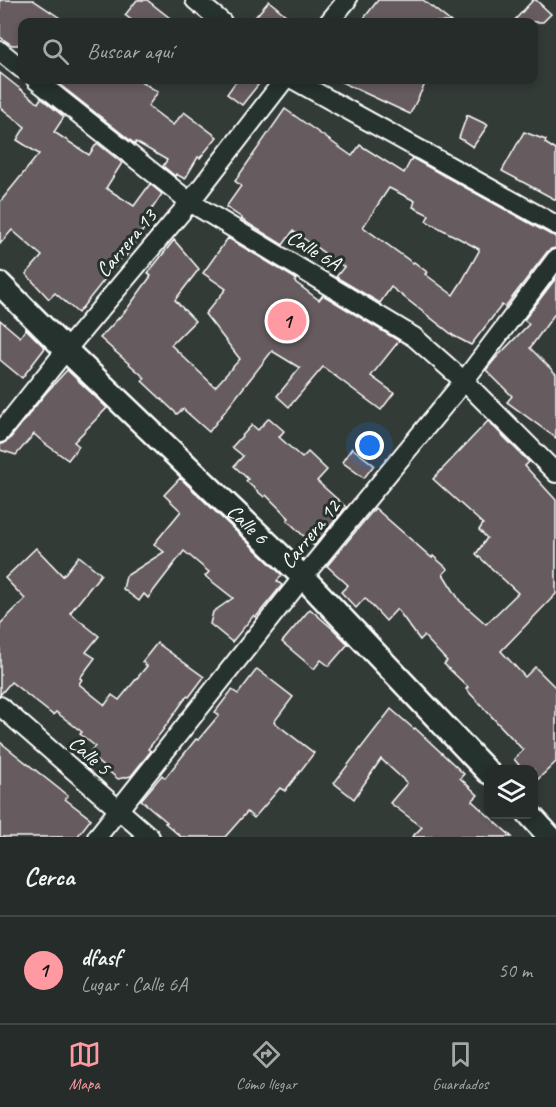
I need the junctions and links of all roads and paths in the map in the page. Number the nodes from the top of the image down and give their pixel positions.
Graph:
1 (195, 0) edge
2 (347, 0) edge
3 (217, 18) edge
4 (332, 18) edge
5 (0, 51) edge
6 (18, 66) edge
7 (41, 84) edge
8 (281, 84) edge
9 (301, 84) edge
10 (190, 202) junction
11 (556, 225) edge
12 (556, 259) edge
13 (0, 284) edge
14 (66, 350) junction
15 (464, 381) junction
16 (0, 433) edge
17 (556, 473) edge
18 (303, 577) junction
19 (0, 706) edge
20 (484, 767) edge
21 (119, 810) junction
22 (535, 819) edge
23 (549, 832) edge
24 (98, 837) edge
25 (150, 837) edge

1 - 3 street
2 - 4 street
5 - 6 street
7 - 10 street, Calle 6A
8 - 10 street, Carrera 13
9 - 11 street
10 - 14 street, Carrera 13
10 - 15 street, Calle 6A
12 - 15 street, Carrera 12
13 - 14 street, Calle 6
14 - 16 street, Carrera 13
14 - 18 street, Calle 6
15 - 17 street, Calle 6A
15 - 18 street, Carrera 12
18 - 20 street, Calle 6
18 - 21 street, Carrera 12
19 - 21 street, Calle 5
21 - 24 street, Carrera 12
21 - 25 street, Calle 5
22 - 23 street

